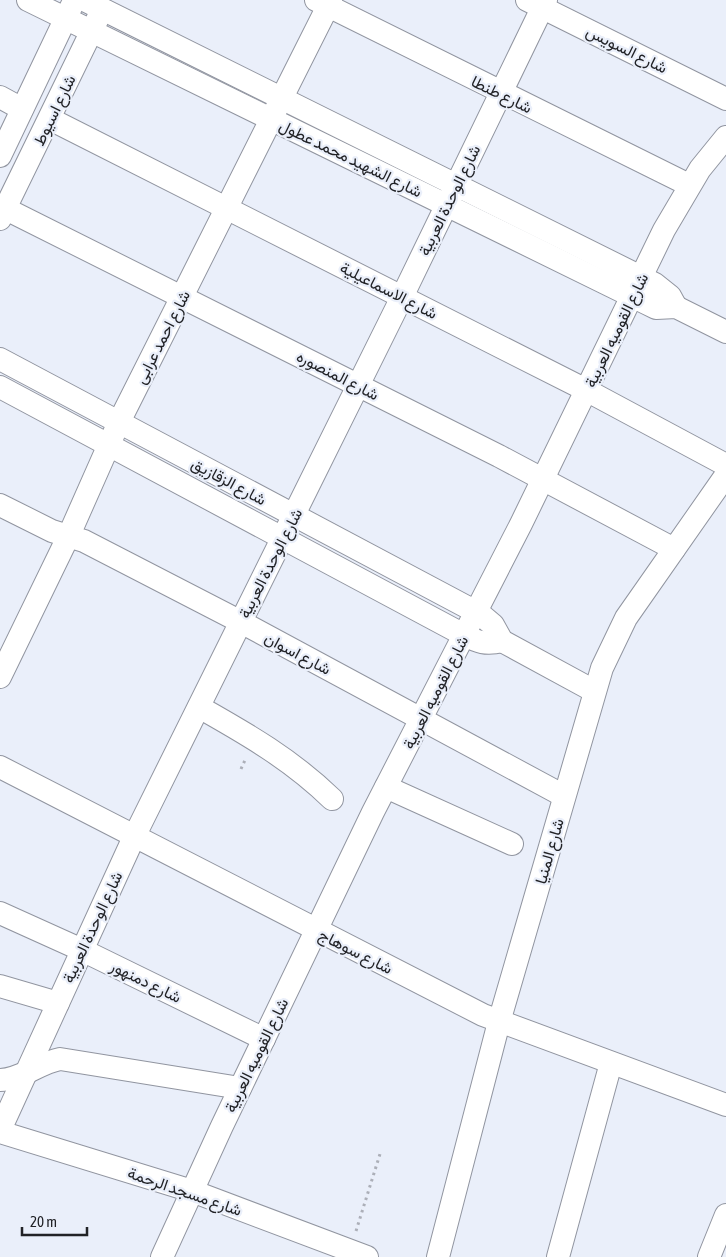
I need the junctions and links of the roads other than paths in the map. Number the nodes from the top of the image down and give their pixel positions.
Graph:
1 (28, 0) edge
2 (325, 2) edge
3 (98, 3) edge
4 (539, 3) edge
5 (70, 9) edge
6 (92, 31) junction
7 (500, 93) junction
8 (0, 97) edge
9 (283, 99) junction
10 (726, 99) edge
11 (22, 109) junction
12 (50, 118) junction
13 (273, 120) junction
14 (726, 137) edge
15 (0, 156) edge
16 (456, 184) junction
17 (689, 185) junction
18 (446, 205) junction
19 (228, 209) junction
20 (2, 211) edge
21 (637, 287) junction
22 (182, 297) junction
23 (402, 297) junction
24 (726, 332) edge
25 (0, 359) edge
26 (358, 386) junction
27 (0, 388) edge
28 (586, 390) junction
29 (119, 422) junction
30 (108, 445) junction
31 (726, 465) edge
32 (726, 474) edge
33 (543, 479) junction
34 (0, 505) edge
35 (294, 516) junction
36 (69, 535) junction
37 (282, 538) junction
38 (674, 549) junction
39 (476, 612) junction
40 (240, 622) junction
41 (464, 635) junction
42 (502, 642) junction
43 (0, 677) edge
44 (594, 691) junction
45 (199, 706) junction
46 (421, 719) junction
47 (0, 767) edge
48 (386, 787) junction
49 (564, 796) junction
50 (332, 799) dead end
51 (134, 837) junction
52 (512, 844) dead end
53 (0, 913) edge
54 (317, 932) junction
55 (82, 950) junction
56 (0, 986) edge
57 (58, 1003) junction
58 (499, 1022) junction
59 (264, 1039) junction
60 (611, 1063) junction
61 (26, 1073) junction
62 (0, 1080) edge
63 (240, 1088) junction
64 (726, 1105) edge
65 (0, 1131) edge
66 (192, 1191) junction
67 (724, 1226) edge
68 (358, 1254) edge
69 (162, 1257) edge
70 (438, 1257) edge
71 (558, 1257) edge
72 (709, 1257) edge

1 - 5 street, شارع الشهيد محمد عطول
2 - 7 street, شارع طنطا
2 - 9 street, شارع احمد عرابى
3 - 6 street, شارع اسيوط
3 - 9 street, شارع الشهيد محمد عطول
4 - 7 street, شارع الوحدة العربية
4 - 10 street, شارع السويس
5 - 6 street, شارع الشهيد محمد عطول
5 - 11 street, شارع اسيوط
6 - 12 street, شارع اسيوط
6 - 13 street, شارع الشهيد محمد عطول
7 - 16 street, شارع الوحدة العربية
7 - 17 street, شارع طنطا
8 - 11 street
9 - 13 street, شارع احمد عرابى
9 - 16 street, شارع الشهيد محمد عطول
11 - 15 street, شارع اسيوط
12 - 19 street, شارع الاسماعيلية
12 - 20 street, شارع اسيوط
13 - 18 street, شارع الشهيد محمد عطول
13 - 19 street, شارع احمد عرابى
14 - 17 street, شارع القوميه العربية
16 - 18 street, شارع الوحدة العربية
16 - 21 street, شارع الشهيد محمد عطول
17 - 21 street, شارع القوميه العربية
18 - 21 street, شارع الشهيد محمد عطول
18 - 23 street, شارع الوحدة العربية
19 - 22 street, شارع احمد عرابى
19 - 23 street, شارع الاسماعيلية
20 - 22 street, شارع المنصوره
21 - 24 street, شارع الشهيد محمد عطول
21 - 28 street, شارع القوميه العربية
22 - 26 street, شارع المنصوره
22 - 29 street, شارع احمد عرابى
23 - 26 street, شارع الوحدة العربية
23 - 28 street, شارع الاسماعيلية
25 - 29 street, شارع الزقازيق
26 - 33 street, شارع المنصوره
26 - 35 street, شارع الوحدة العربية
27 - 30 street, شارع الزقازيق
28 - 31 street, شارع الاسماعيلية
28 - 33 street, شارع القوميه العربية
29 - 30 street, شارع احمد عرابى
29 - 35 street, شارع الزقازيق
30 - 36 street, شارع احمد عرابى
30 - 37 street, شارع الزقازيق
32 - 38 street, شارع المنيا
33 - 38 street, شارع المنصوره
33 - 39 street, شارع القوميه العربية
34 - 36 street, شارع اسوان
35 - 37 street, شارع الوحدة العربية
35 - 39 street, شارع الزقازيق
36 - 40 street, شارع اسوان
36 - 43 street, شارع احمد عرابى
37 - 40 street, شارع الوحدة العربية
37 - 41 street, شارع الزقازيق
38 - 44 street, شارع المنيا
39 - 41 street, شارع القوميه العربية
39 - 42 street, شارع الزقازيق
40 - 45 street, شارع الوحدة العربية
40 - 46 street, شارع اسوان
41 - 42 street, شارع الزقازيق
41 - 46 street, شارع القوميه العربية
42 - 44 street, شارع الزقازيق
44 - 49 street, شارع المنيا
45 - 50 street
45 - 51 street, شارع الوحدة العربية
46 - 48 street, شارع القوميه العربية
46 - 49 street, شارع اسوان
47 - 51 street, شارع سوهاج
48 - 52 street
48 - 54 street, شارع القوميه العربية
49 - 58 street, شارع المنيا
51 - 54 street, شارع سوهاج
51 - 55 street, شارع الوحدة العربية
53 - 55 street, شارع دمنهور
54 - 58 street, شارع سوهاج
54 - 59 street, شارع القوميه العربية
55 - 57 street, شارع الوحدة العربية
55 - 59 street, شارع دمنهور
56 - 57 street
57 - 61 street, شارع الوحدة العربية
58 - 60 street, شارع سوهاج
58 - 70 street, شارع المنيا
59 - 63 street, شارع القوميه العربية
60 - 64 street, شارع سوهاج
60 - 71 street
61 - 62 street
61 - 63 street
61 - 65 street, شارع الوحدة العربية
63 - 66 street, شارع القوميه العربية
65 - 66 street, شارع مسجد الرحمة
66 - 68 street, شارع مسجد الرحمة
66 - 69 street, شارع القوميه العربية
67 - 72 street

